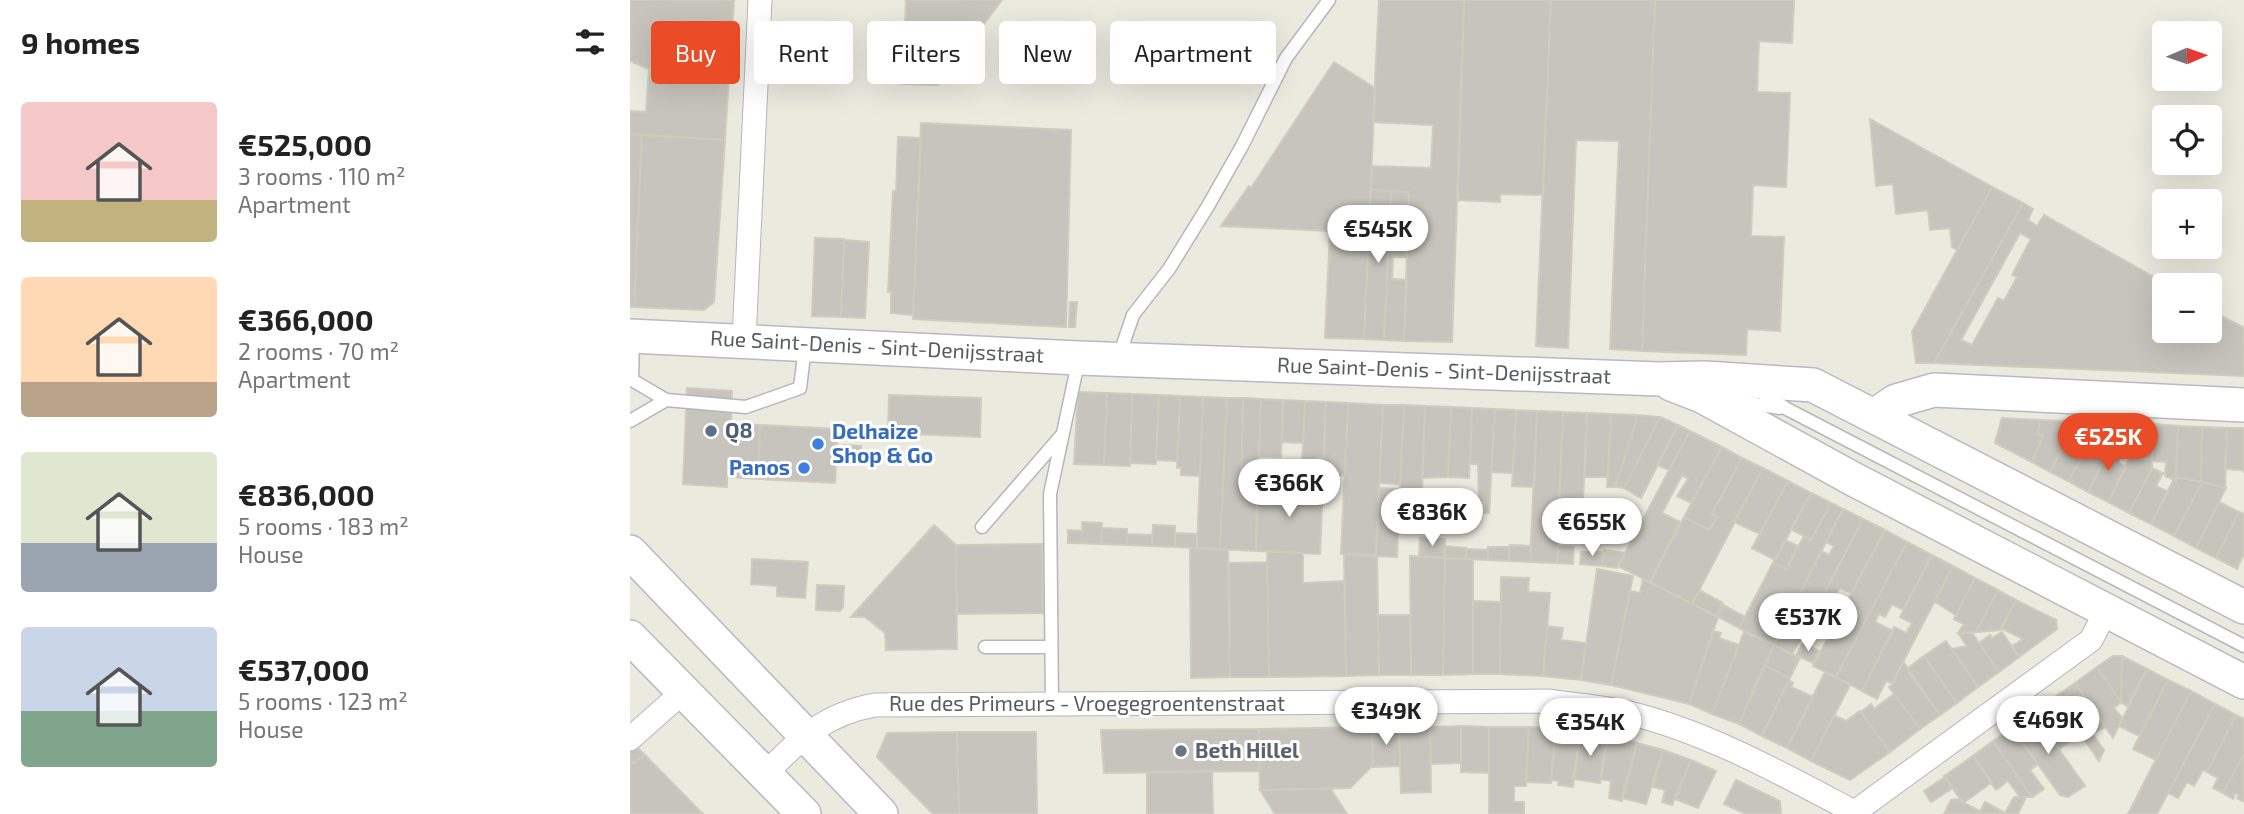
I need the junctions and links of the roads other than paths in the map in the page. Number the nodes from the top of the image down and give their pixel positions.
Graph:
1 (761, 0) edge
2 (1329, 0) edge
3 (631, 336) edge
4 (744, 340) junction
5 (806, 343) junction
6 (1079, 358) junction
7 (1118, 359) junction
8 (1659, 379) junction
9 (1744, 381) junction
10 (1702, 396) junction
11 (666, 400) junction
12 (2244, 405) edge
13 (1787, 409) junction
14 (1874, 416) junction
15 (630, 421) edge
16 (1062, 435) junction
17 (982, 527) dead end
18 (630, 552) edge
19 (2244, 607) edge
20 (2106, 611) junction
21 (630, 637) edge
22 (2244, 646) edge
23 (985, 647) dead end
24 (1051, 647) junction
25 (2244, 682) edge
26 (684, 691) junction
27 (1052, 704) junction
28 (804, 735) junction
29 (630, 739) edge
30 (765, 774) junction
31 (1855, 813) edge
32 (804, 814) edge
33 (881, 814) edge

1 - 4 street
2 - 7 lane
3 - 4 main road, Rue Saint-Denis - Sint-Denijsstraat
3 - 11 lane
4 - 5 main road, Rue Saint-Denis - Sint-Denijsstraat
5 - 6 main road, Rue Saint-Denis - Sint-Denijsstraat
5 - 11 lane
6 - 7 main road, Rue Saint-Denis - Sint-Denijsstraat
6 - 16 lane
7 - 8 main road, Rue Saint-Denis - Sint-Denijsstraat
8 - 9 main road, Rue Saint-Denis - Sint-Denijsstraat
8 - 10 main road
9 - 13 lane
9 - 14 main road, Rue Saint-Denis - Sint-Denijsstraat
10 - 13 lane
10 - 20 main road
11 - 15 lane
12 - 14 main road
13 - 22 lane
14 - 19 main road, Rue Saint-Denis - Sint-Denijsstraat
16 - 17 lane
16 - 24 lane
18 - 28 main road
20 - 25 main road
20 - 31 street
21 - 26 main road
23 - 24 lane
24 - 27 lane
26 - 29 street
26 - 30 main road
27 - 28 street, Rue des Primeurs - Vroegegroentenstraat
27 - 31 street, Rue des Primeurs - Vroegegroentenstraat
28 - 30 street, Rue des Primeurs - Vroegegroentenstraat
28 - 33 main road
30 - 32 main road

